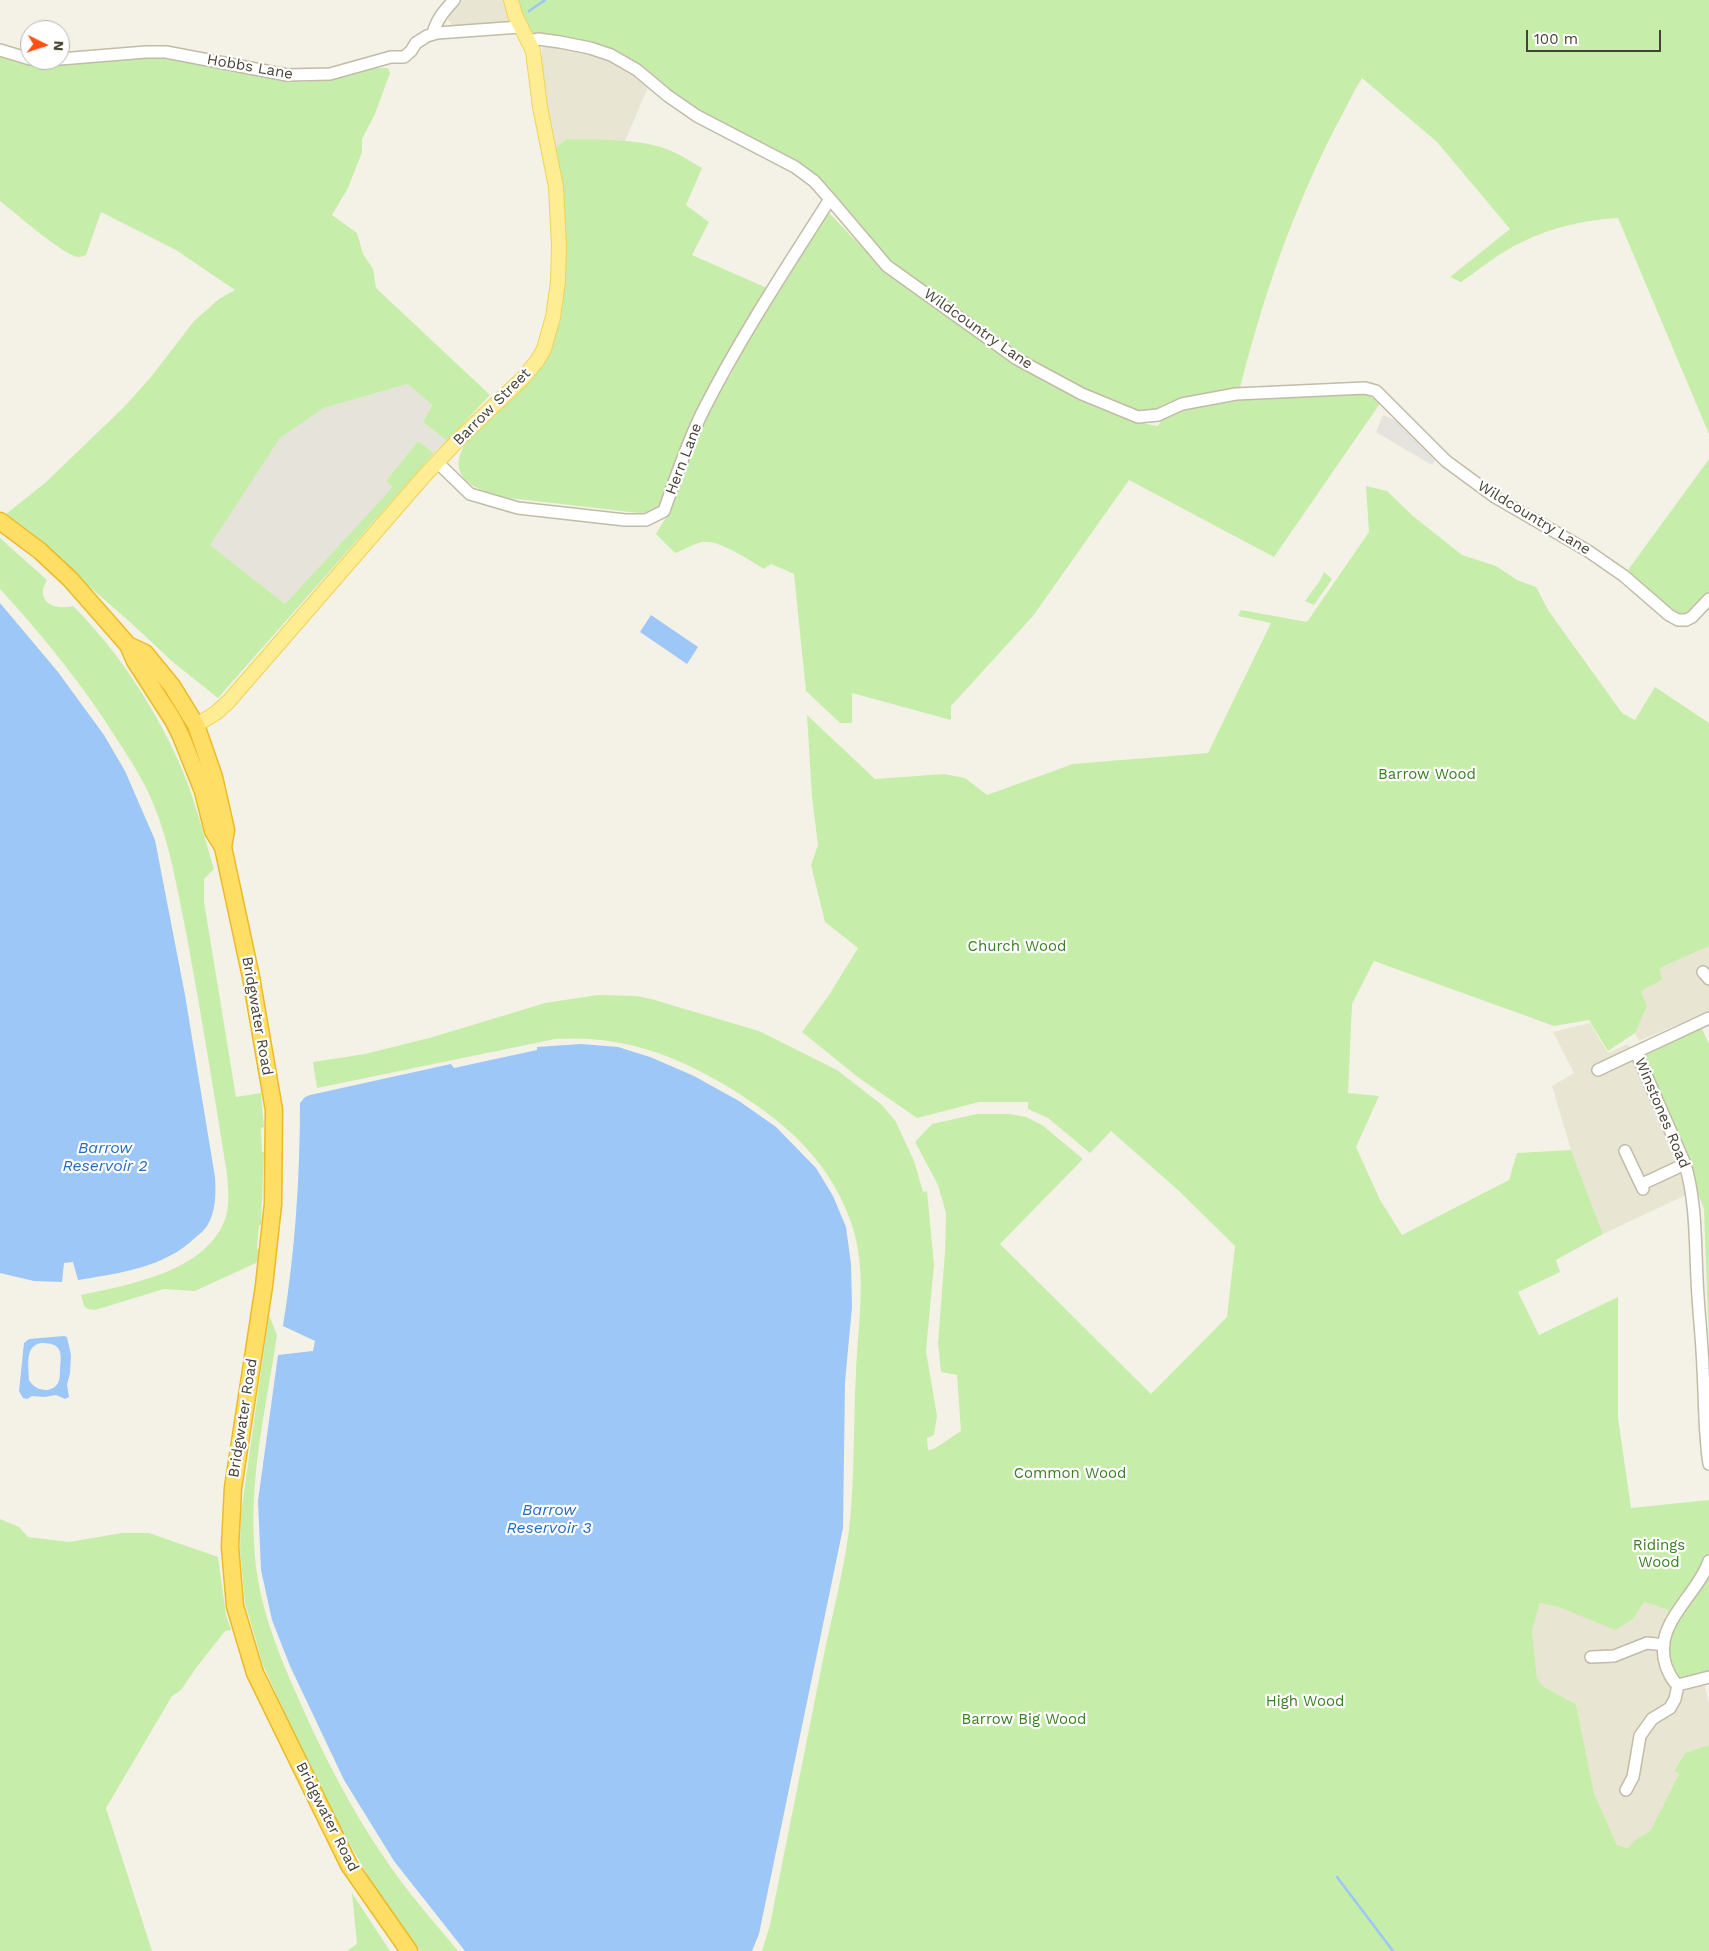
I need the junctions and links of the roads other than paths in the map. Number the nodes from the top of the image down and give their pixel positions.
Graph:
1 (454, 0) edge
2 (511, 0) edge
3 (520, 27) junction
4 (433, 34) junction
5 (529, 41) junction
6 (0, 50) edge
7 (20, 55) edge
8 (70, 59) edge
9 (830, 199) junction
10 (438, 462) junction
11 (0, 521) edge
12 (1709, 599) edge
13 (128, 645) junction
14 (136, 661) junction
15 (173, 720) junction
16 (196, 725) junction
17 (195, 768) junction
18 (223, 847) junction
19 (1709, 1018) edge
20 (1636, 1052) junction
21 (1598, 1070) dead end
22 (1625, 1150) dead end
23 (1685, 1164) junction
24 (1709, 1464) edge
25 (1709, 1561) edge
26 (1664, 1645) junction
27 (1591, 1657) dead end
28 (1709, 1677) edge
29 (1678, 1686) junction
30 (1626, 1790) dead end
31 (409, 1951) edge

1 - 4 street
2 - 3 main road, Barrow Street
3 - 4 street, Hobbs Lane
3 - 5 main road, Barrow Street
4 - 8 street, Hobbs Lane
5 - 9 street, Wildcountry Lane
5 - 10 main road, Barrow Street
6 - 7 street
9 - 10 street, Hern Lane
9 - 12 street, Wildcountry Lane
10 - 16 main road, Barrow Street
11 - 13 highway, Bridgwater Road
13 - 14 highway, Bridgwater Road
13 - 16 highway, Bridgwater Road
14 - 15 highway, Bridgwater Road
14 - 17 highway
15 - 16 highway
15 - 17 highway, Bridgwater Road
16 - 17 highway
16 - 18 highway, Bridgwater Road
17 - 18 highway, Bridgwater Road
18 - 31 highway, Bridgwater Road
19 - 20 street, Winstones Road
20 - 21 street
20 - 23 street, Winstones Road
22 - 23 street
23 - 24 street, Winstones Road
25 - 26 street
26 - 27 street
26 - 29 street
28 - 29 street
29 - 30 street

